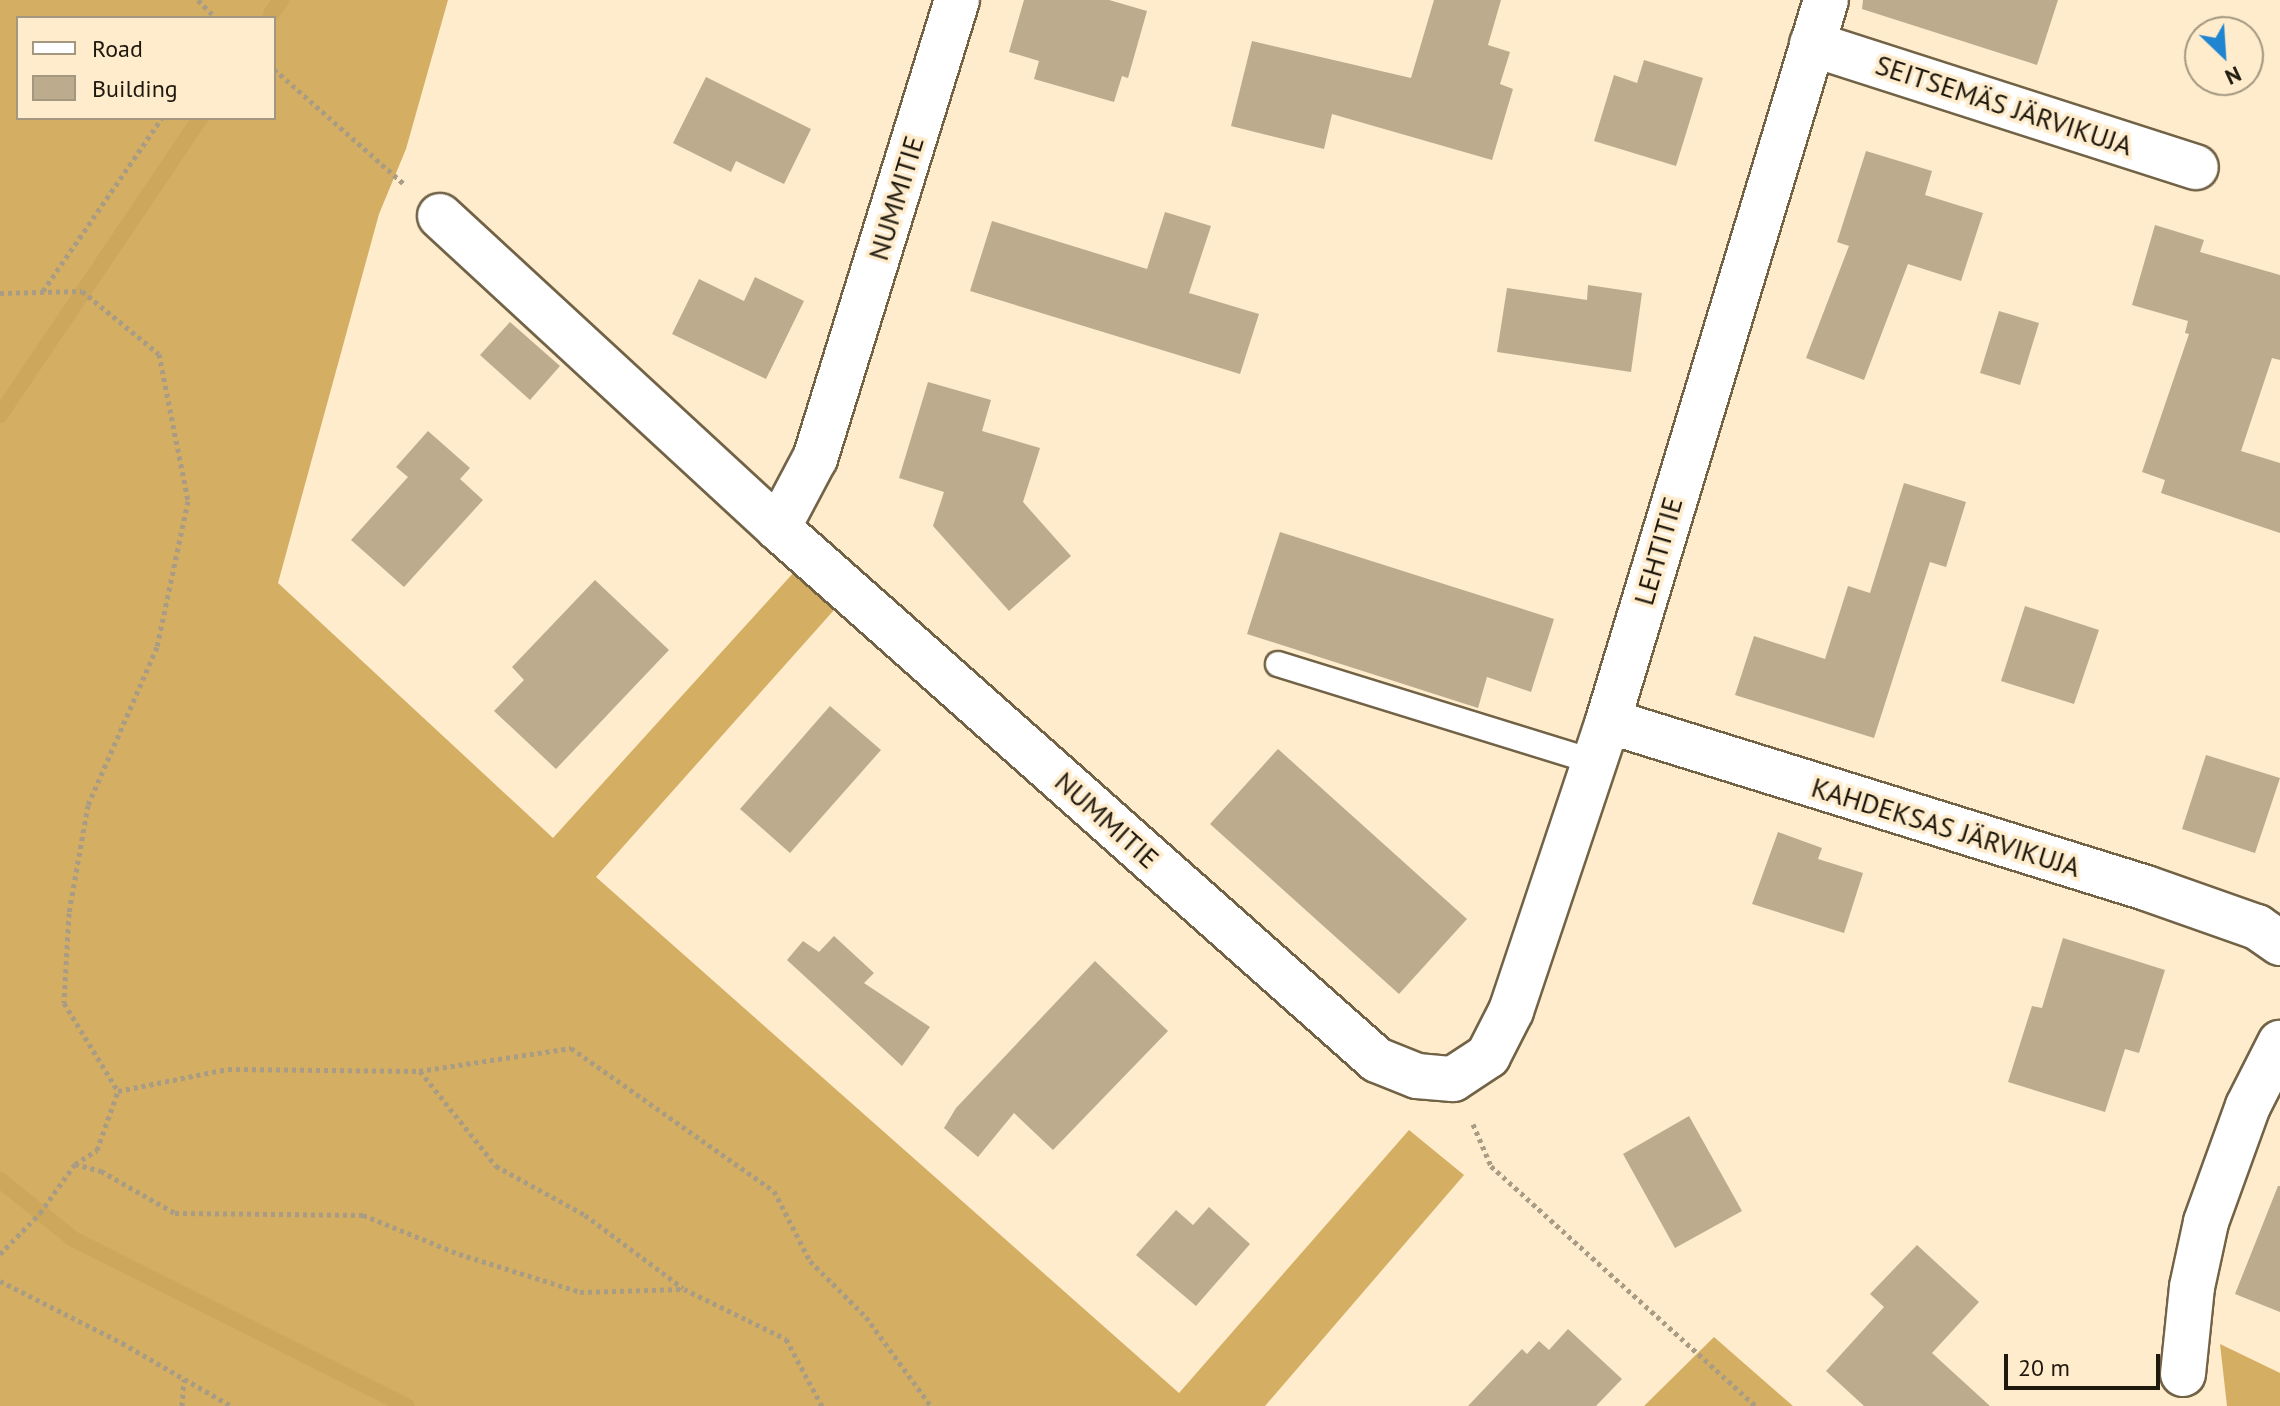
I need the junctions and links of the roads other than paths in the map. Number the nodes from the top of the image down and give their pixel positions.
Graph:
1 (957, 0) edge
2 (1826, 0) edge
3 (1812, 44) junction
4 (2196, 167) dead end
5 (440, 216) road end
6 (778, 528) junction
7 (1278, 664) dead end
8 (1608, 721) junction
9 (1592, 761) junction
10 (2280, 943) edge
11 (2280, 1043) edge
12 (1453, 1079) joint
13 (2183, 1374) dead end

1 - 6 street, NUMMITIE
2 - 3 street, LEHTITIE
3 - 4 street, SEITSEMÄS JÄRVIKUJA
3 - 8 street, LEHTITIE
5 - 6 street, NUMMITIE
6 - 12 street, NUMMITIE
7 - 9 lane
8 - 9 street, LEHTITIE
8 - 10 street, KAHDEKSAS JÄRVIKUJA
9 - 12 street, LEHTITIE
11 - 13 street

